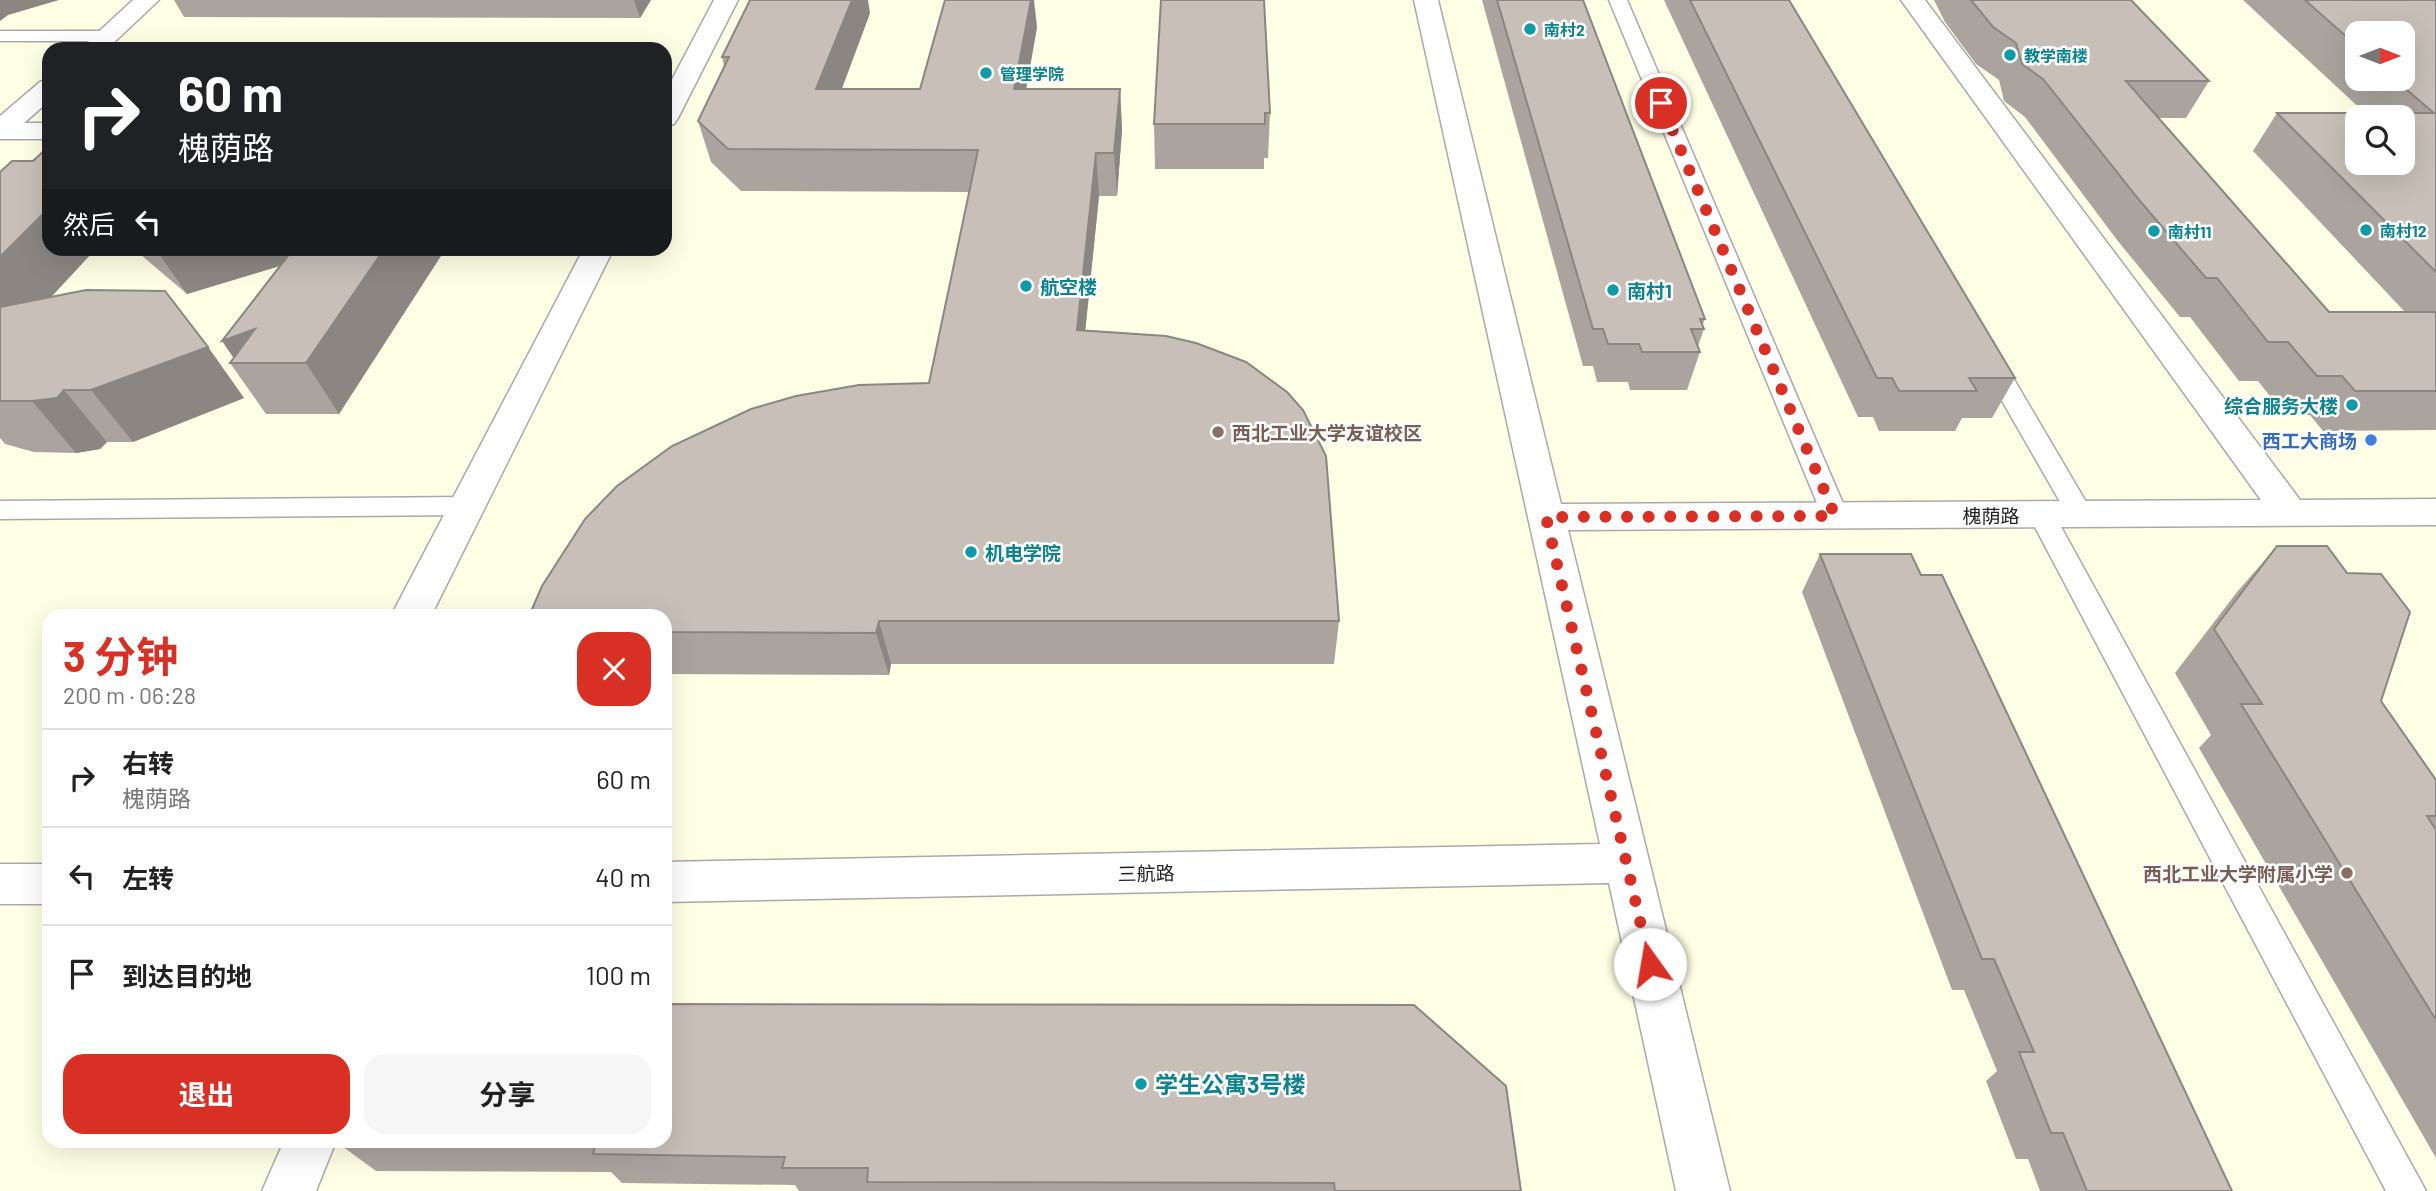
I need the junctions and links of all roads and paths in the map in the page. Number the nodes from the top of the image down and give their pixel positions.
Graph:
1 (147, 0) edge
2 (726, 0) edge
3 (1426, 0) edge
4 (1618, 0) edge
5 (1913, 0) edge
6 (0, 36) edge
7 (99, 42) edge
8 (42, 93) edge
9 (672, 104) edge
10 (0, 131) edge
11 (42, 131) edge
12 (594, 256) edge
13 (1976, 335) edge
14 (467, 506) junction
15 (0, 510) edge
16 (2436, 512) edge
17 (2290, 513) junction
18 (2041, 514) junction
19 (2080, 514) junction
20 (1835, 516) junction
21 (1546, 517) junction
22 (415, 609) edge
23 (1626, 863) junction
24 (672, 882) edge
25 (0, 884) edge
26 (42, 884) edge
27 (307, 1148) edge
28 (289, 1191) edge
29 (1703, 1191) edge
30 (2407, 1191) edge

1 - 7 street
2 - 9 street
3 - 21 street
4 - 20 lane
5 - 17 street
6 - 7 lane
8 - 10 street
10 - 11 street
12 - 14 street
13 - 19 lane
14 - 15 lane
14 - 22 street
16 - 17 street, 槐荫路
17 - 19 street, 槐荫路
18 - 19 street, 槐荫路
18 - 20 street, 槐荫路
18 - 30 lane
20 - 21 street, 槐荫路
21 - 23 street
23 - 24 street, 三航路
23 - 29 street
25 - 26 street
27 - 28 street

